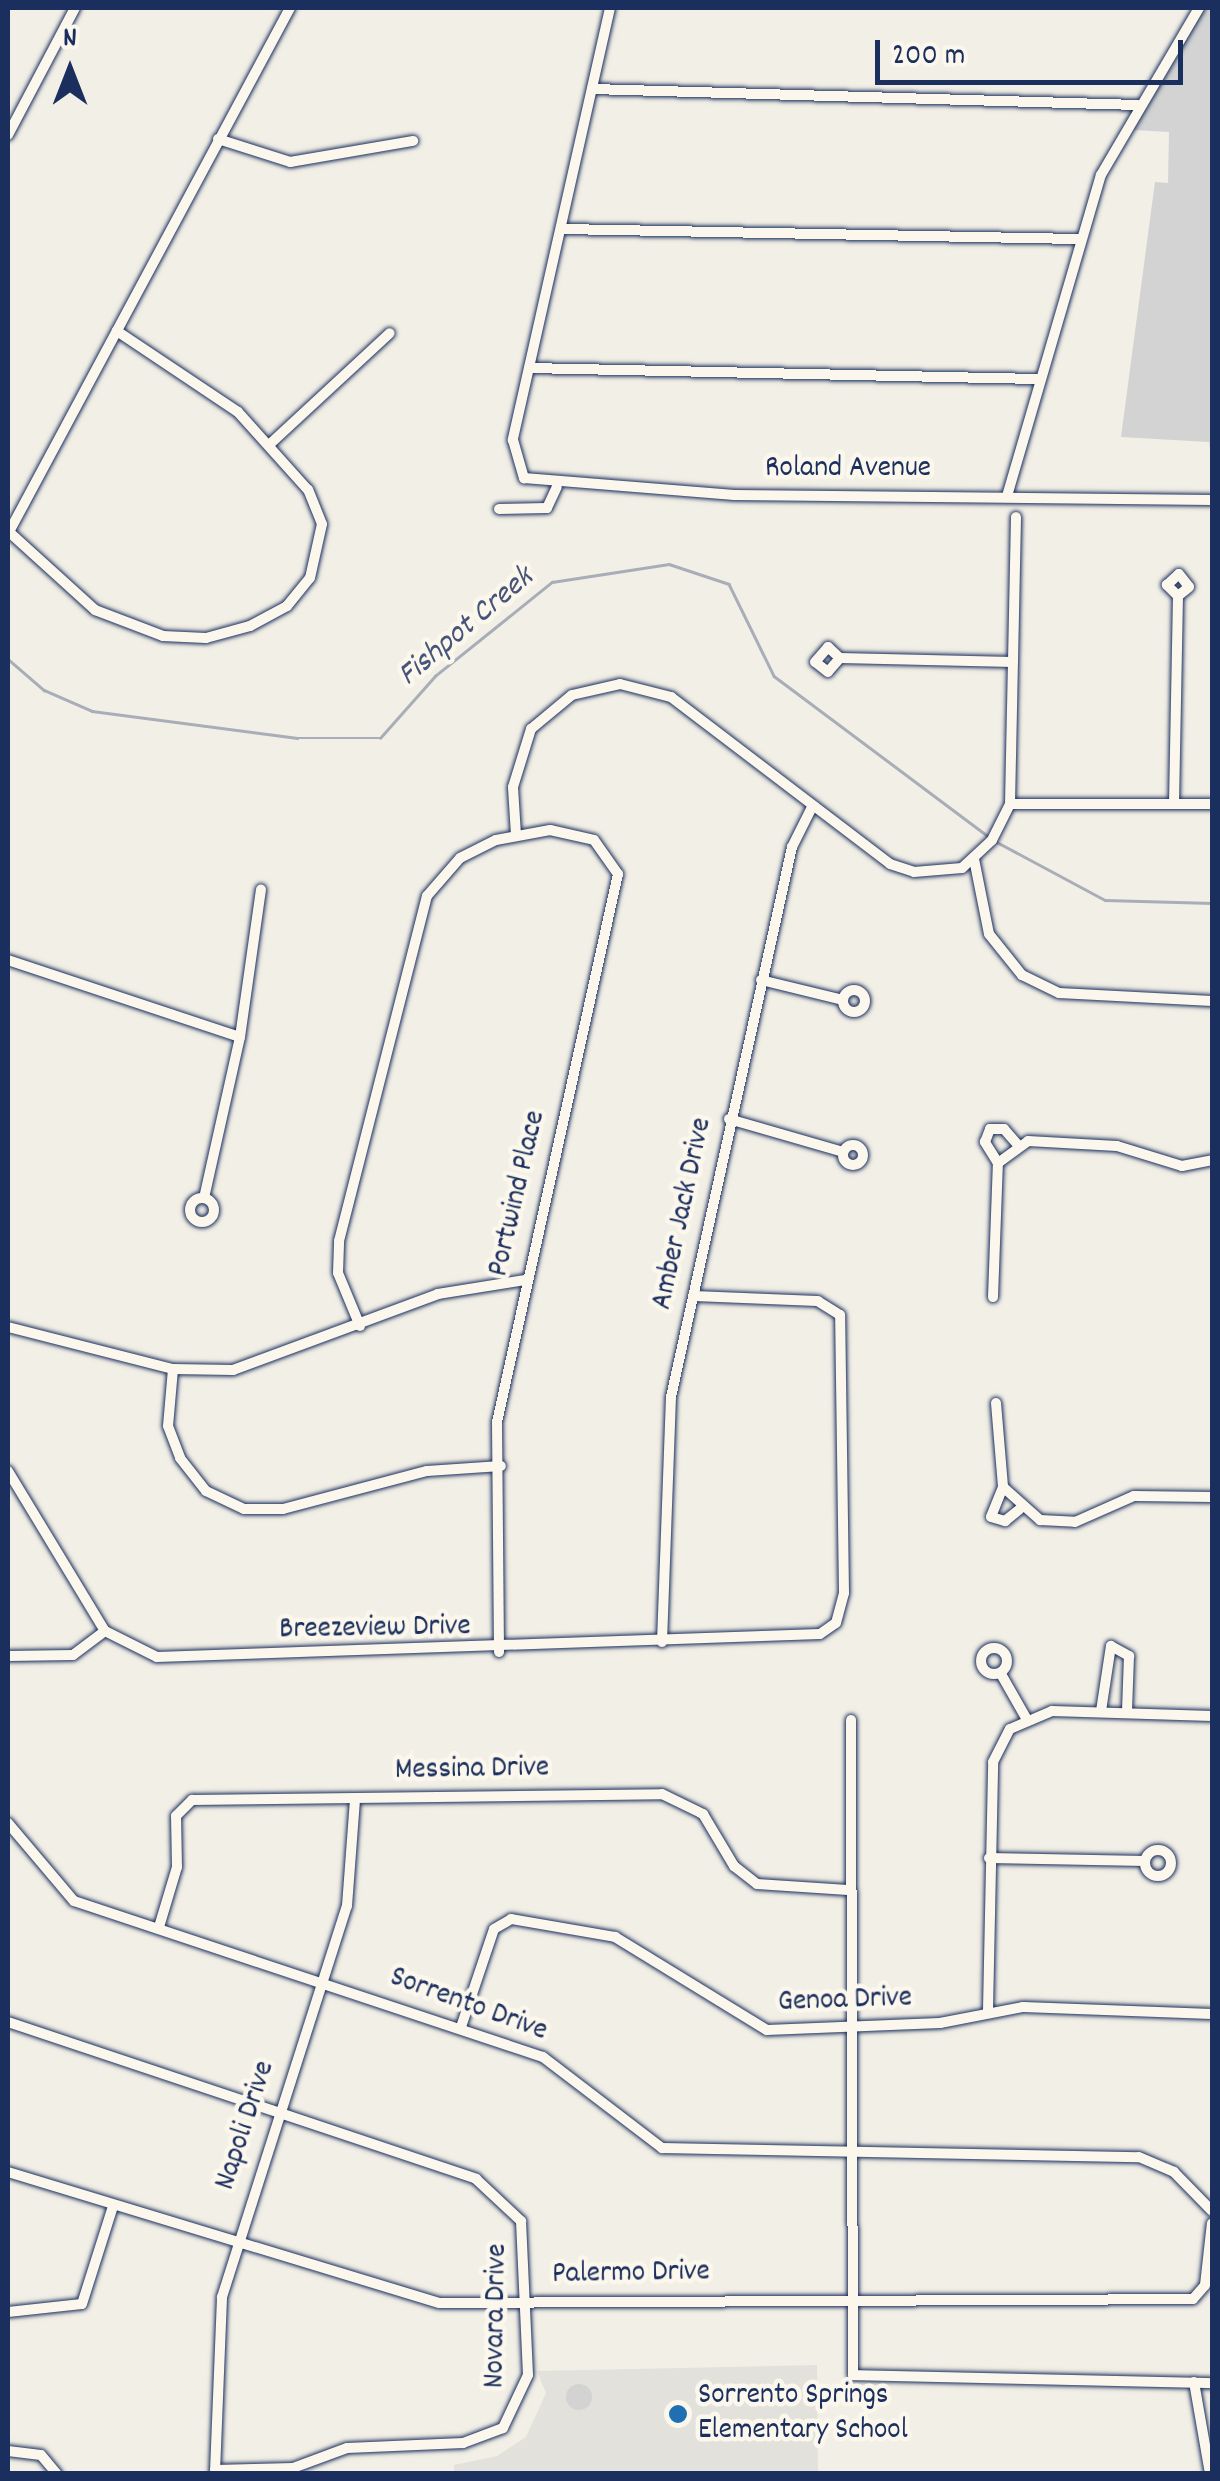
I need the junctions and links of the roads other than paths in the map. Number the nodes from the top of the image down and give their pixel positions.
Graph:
1 (75, 8) edge
2 (290, 8) edge
3 (610, 8) edge
4 (1199, 8) edge
5 (592, 89) junction
6 (1138, 105) junction
7 (8, 135) edge
8 (218, 139) junction
9 (412, 141) dead end
10 (562, 228) junction
11 (1079, 239) junction
12 (117, 330) junction
13 (390, 333) dead end
14 (529, 368) junction
15 (1036, 380) junction
16 (270, 444) junction
17 (557, 486) junction
18 (1007, 496) junction
19 (1212, 500) edge
20 (499, 509) dead end
21 (1016, 517) dead end
22 (8, 532) edge
23 (1178, 596) dead end
24 (840, 658) dead end
25 (1013, 662) junction
26 (1010, 804) junction
27 (1174, 804) junction
28 (1212, 804) edge
29 (812, 806) junction
30 (516, 836) junction
31 (974, 859) junction
32 (261, 889) dead end
33 (8, 960) edge
34 (762, 980) junction
35 (843, 1000) dead end
36 (1212, 1001) edge
37 (240, 1037) junction
38 (730, 1119) junction
39 (1017, 1144) junction
40 (844, 1152) dead end
41 (1212, 1160) edge
42 (998, 1163) junction
43 (204, 1198) dead end
44 (525, 1280) junction
45 (693, 1296) junction
46 (993, 1296) dead end
47 (360, 1326) junction
48 (8, 1327) edge
49 (173, 1369) junction
50 (996, 1403) dead end
51 (501, 1466) junction
52 (8, 1472) edge
53 (1003, 1486) junction
54 (1212, 1498) edge
55 (1020, 1509) junction
56 (105, 1631) junction
57 (662, 1642) junction
58 (498, 1652) junction
59 (8, 1656) edge
60 (1001, 1674) dead end
61 (1100, 1711) junction
62 (1127, 1711) junction
63 (1212, 1716) edge
64 (1026, 1718) junction
65 (851, 1720) dead end
66 (355, 1799) junction
67 (8, 1823) edge
68 (989, 1858) junction
69 (1145, 1861) dead end
70 (848, 1890) junction
71 (159, 1927) junction
72 (322, 1981) junction
73 (988, 2010) junction
74 (1212, 2014) edge
75 (8, 2022) edge
76 (461, 2027) junction
77 (850, 2027) junction
78 (276, 2113) junction
79 (850, 2154) junction
80 (8, 2172) edge
81 (113, 2206) junction
82 (1212, 2211) edge
83 (1212, 2223) edge
84 (236, 2244) junction
85 (853, 2295) junction
86 (528, 2302) junction
87 (8, 2312) edge
88 (1194, 2382) junction
89 (1212, 2383) edge
90 (8, 2451) edge
91 (215, 2472) edge
92 (57, 2474) edge
93 (1210, 2474) edge

1 - 7 street
2 - 8 street
3 - 5 street
4 - 6 street
5 - 6 street
5 - 10 street
6 - 11 street
8 - 9 street
8 - 12 street
10 - 11 street
10 - 14 street
11 - 15 street
12 - 16 street
12 - 22 street
13 - 16 street
14 - 15 street
14 - 17 street
15 - 18 street
16 - 22 street
17 - 18 street, Roland Avenue
17 - 20 street
18 - 19 street, Roland Avenue
21 - 25 street
23 - 27 street
24 - 25 street
25 - 26 street
26 - 27 street
26 - 31 street
27 - 28 street
29 - 30 street
29 - 31 street
29 - 34 street, Amber Jack Drive
30 - 44 street, Portwind Place
30 - 47 street
31 - 36 street
32 - 37 street
33 - 37 street
34 - 35 street
34 - 38 street, Amber Jack Drive
37 - 43 street
38 - 40 street
38 - 45 street, Amber Jack Drive
39 - 41 street
39 - 42 street
39 - 42 street
42 - 46 street
44 - 47 street
44 - 51 street, Portwind Place
45 - 57 street, Amber Jack Drive
45 - 57 street, Breezeview Drive
47 - 49 street
48 - 49 street
49 - 51 street
50 - 53 street
51 - 58 street, Portwind Place
52 - 56 street
53 - 55 street
53 - 55 street
54 - 55 street
56 - 58 street, Breezeview Drive
56 - 59 street
57 - 58 street, Breezeview Drive
60 - 64 street
61 - 62 street
61 - 62 street
61 - 64 street
62 - 63 street
64 - 68 street
65 - 70 street
66 - 70 street, Messina Drive
66 - 71 street, Messina Drive
66 - 72 street, Napoli Drive
67 - 71 street, Sorrento Drive
68 - 69 street
68 - 73 street
70 - 77 street
71 - 72 street, Sorrento Drive
72 - 76 street, Sorrento Drive
72 - 78 street, Napoli Drive
73 - 74 street, Genoa Drive
73 - 77 street, Genoa Drive
75 - 78 street, Novara Drive
76 - 77 street, Genoa Drive
76 - 79 street, Sorrento Drive
77 - 79 street
78 - 84 street, Napoli Drive
78 - 86 street, Novara Drive
79 - 82 street, Sorrento Drive
79 - 85 street
80 - 81 street, Palermo Drive
81 - 84 street, Palermo Drive
81 - 87 street
83 - 85 street, Palermo Drive
84 - 86 street, Palermo Drive
84 - 91 street, Napoli Drive
85 - 86 street, Palermo Drive
85 - 88 street
86 - 91 street, Novara Drive
88 - 89 street
88 - 93 street
90 - 92 street

